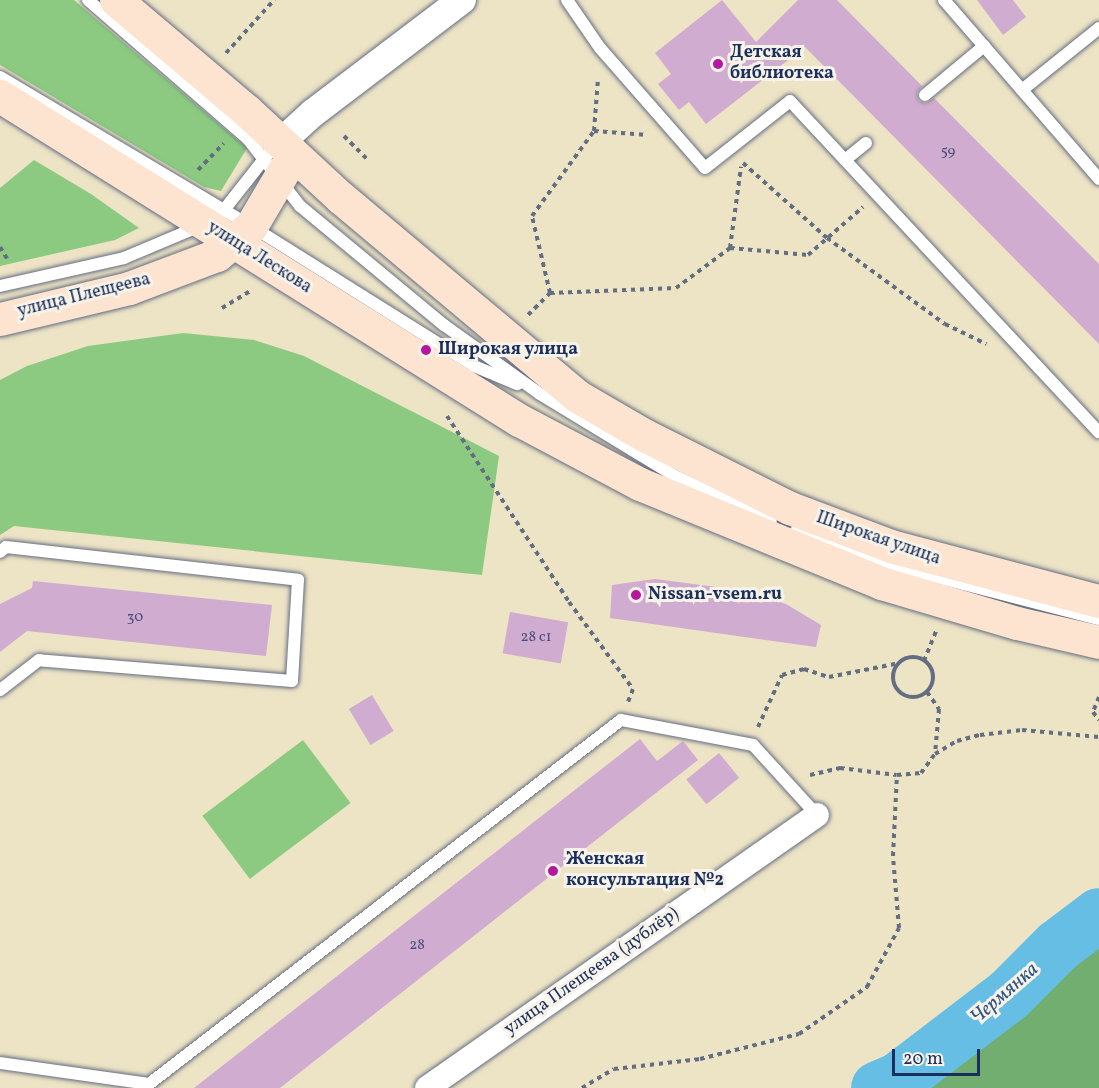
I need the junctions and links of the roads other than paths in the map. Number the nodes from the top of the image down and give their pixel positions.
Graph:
1 (88, 0) edge
2 (116, 0) edge
3 (567, 0) edge
4 (944, 0) edge
5 (445, 5) edge
6 (1099, 28) edge
7 (984, 46) junction
8 (0, 77) edge
9 (1022, 90) junction
10 (925, 94) dead end
11 (0, 96) edge
12 (866, 143) dead end
13 (279, 159) junction
14 (845, 160) junction
15 (1099, 179) edge
16 (229, 226) junction
17 (0, 286) edge
18 (0, 319) edge
19 (540, 394) junction
20 (519, 420) joint
21 (1099, 432) edge
22 (0, 552) edge
23 (1099, 601) edge
24 (1099, 619) edge
25 (1099, 642) edge
26 (0, 690) edge
27 (817, 815) joint
28 (0, 1063) edge
29 (427, 1088) edge

1 - 13 lane, Широкая улица
2 - 13 main road
3 - 14 lane
4 - 7 lane
5 - 13 street
6 - 9 lane
7 - 9 lane
7 - 10 lane
8 - 16 lane, улица Лескова
9 - 15 lane
11 - 16 main road, улица Лескова
12 - 14 lane
13 - 16 main road, улица Плещеева
13 - 19 lane, Широкая улица
13 - 23 main road, Широкая улица
14 - 21 lane
16 - 17 lane
16 - 18 main road, улица Плещеева
16 - 19 lane, Широкая улица
16 - 20 main road, улица Лескова
19 - 24 lane, Широкая улица
20 - 25 main road, Широкая улица
22 - 26 lane
27 - 28 lane
27 - 29 street, улица Плещеева (дублёр)

